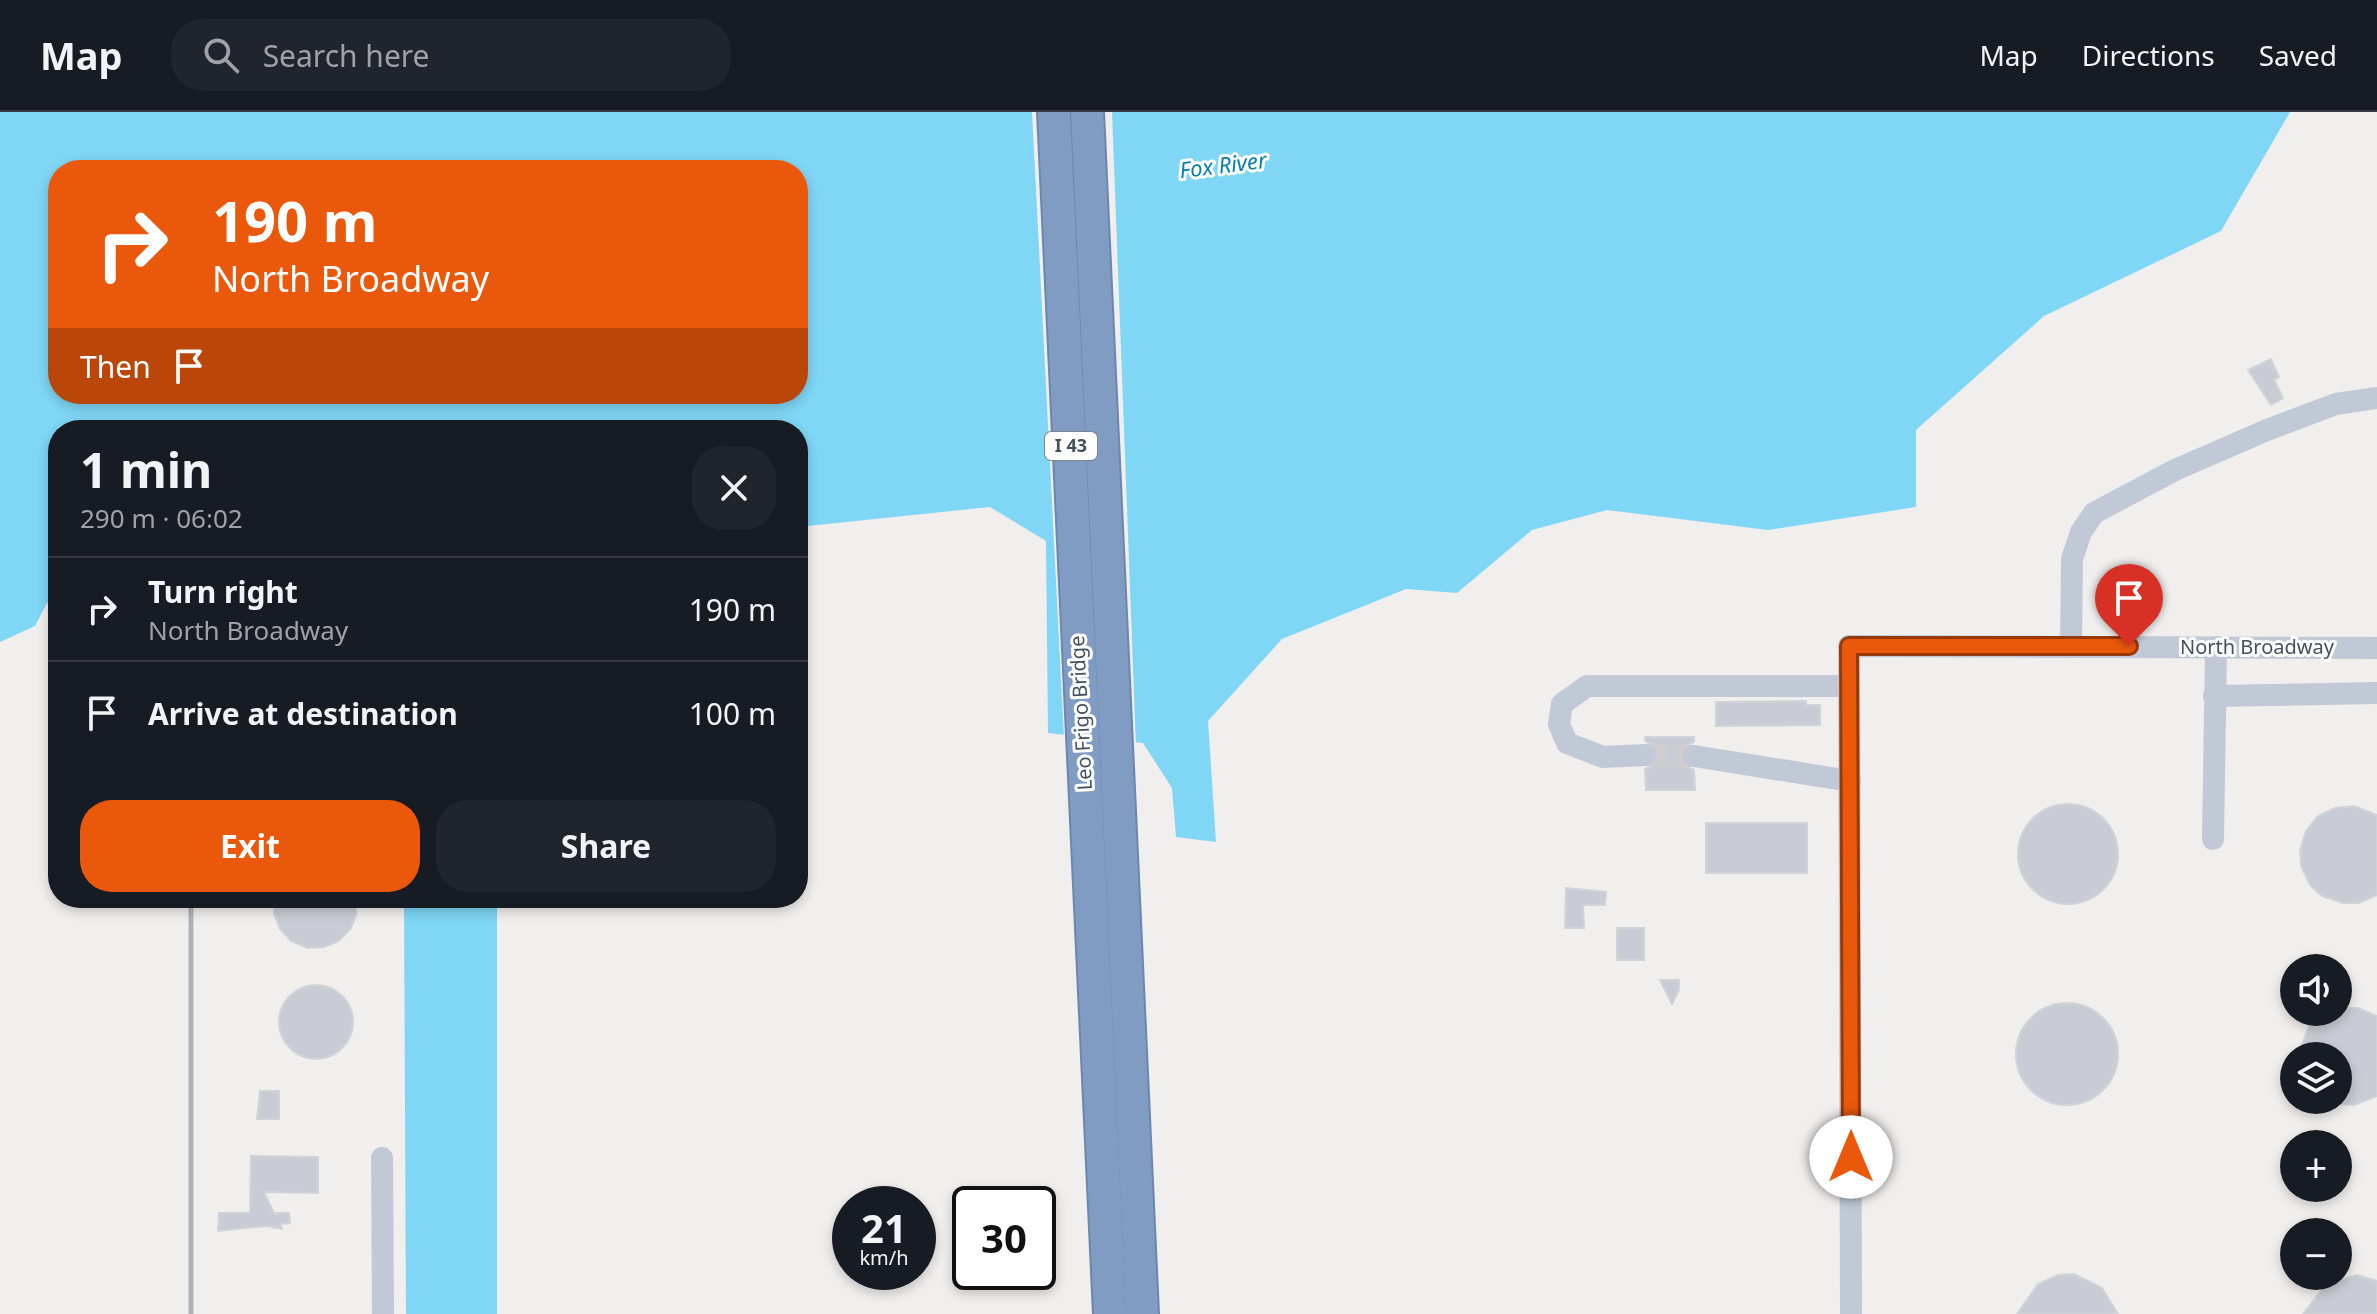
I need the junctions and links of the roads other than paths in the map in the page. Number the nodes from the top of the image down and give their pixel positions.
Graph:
1 (1054, 112) edge
2 (1087, 112) edge
3 (2377, 398) edge
4 (2071, 646) junction
5 (2216, 647) junction
6 (2377, 648) edge
7 (1849, 686) junction
8 (2377, 693) edge
9 (2214, 696) junction
10 (1645, 755) tunnel mouth
11 (1694, 756) tunnel mouth
12 (1850, 781) junction
13 (2213, 839) dead end
14 (382, 1158) dead end
15 (383, 1314) edge
16 (1110, 1314) edge
17 (1142, 1314) edge
18 (1851, 1314) edge

1 - 16 highway, Leo Frigo Bridge / I 43
2 - 17 highway, I 43
3 - 4 street
4 - 5 street, North Broadway
4 - 7 street, North Broadway
5 - 6 street, North Broadway
5 - 9 street
7 - 10 street
7 - 12 street
8 - 9 street
9 - 13 street
11 - 12 street
12 - 18 street
14 - 15 street

